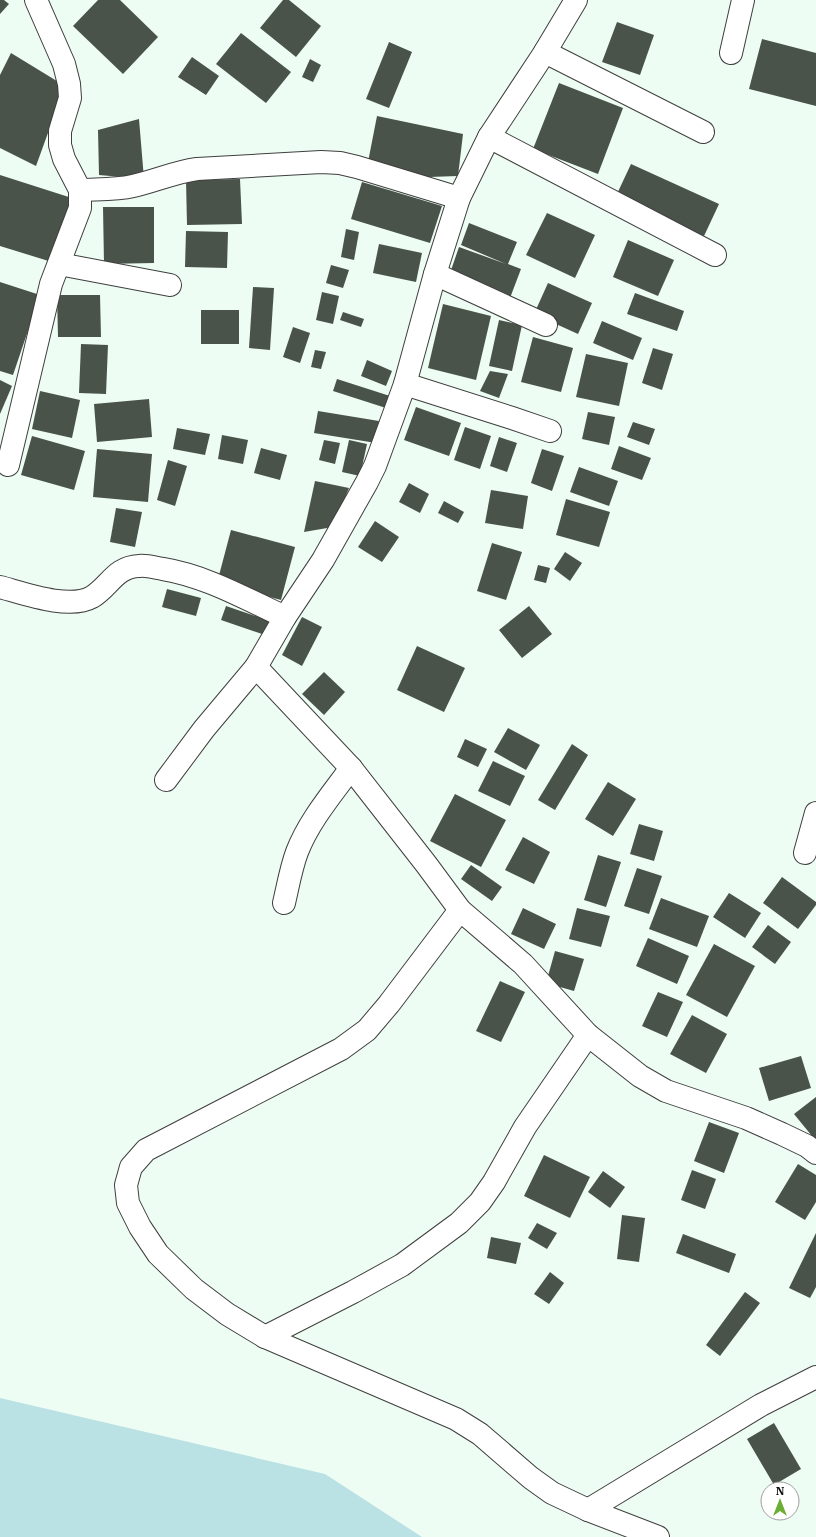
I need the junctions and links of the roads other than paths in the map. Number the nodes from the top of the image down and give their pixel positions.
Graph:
1 (36, 0) edge
2 (576, 0) edge
3 (743, 0) edge
4 (545, 52) junction
5 (732, 53) dead end
6 (703, 132) dead end
7 (489, 137) junction
8 (80, 190) junction
9 (459, 198) junction
10 (715, 255) dead end
11 (59, 264) junction
12 (435, 274) junction
13 (170, 285) dead end
14 (546, 326) dead end
15 (405, 384) junction
16 (550, 432) dead end
17 (8, 465) dead end
18 (0, 586) edge
19 (285, 617) junction
20 (256, 667) junction
21 (351, 768) junction
22 (166, 780) dead end
23 (816, 813) edge
24 (805, 853) dead end
25 (284, 903) dead end
26 (460, 910) junction
27 (588, 1035) junction
28 (816, 1153) edge
29 (265, 1337) junction
30 (816, 1377) edge
31 (588, 1510) junction
32 (658, 1537) edge

1 - 8 street
2 - 4 street
3 - 5 street
4 - 6 street
4 - 7 street
7 - 9 street
7 - 10 street
8 - 9 street
8 - 11 street
9 - 12 street
11 - 13 street
11 - 17 street
12 - 14 street
12 - 15 street
15 - 16 street
15 - 19 street
18 - 19 street
19 - 20 street
20 - 21 street
20 - 22 street
21 - 25 street
21 - 26 street
23 - 24 street
26 - 27 street
26 - 29 street
27 - 28 street
27 - 29 street
29 - 31 street
30 - 31 street
31 - 32 street

